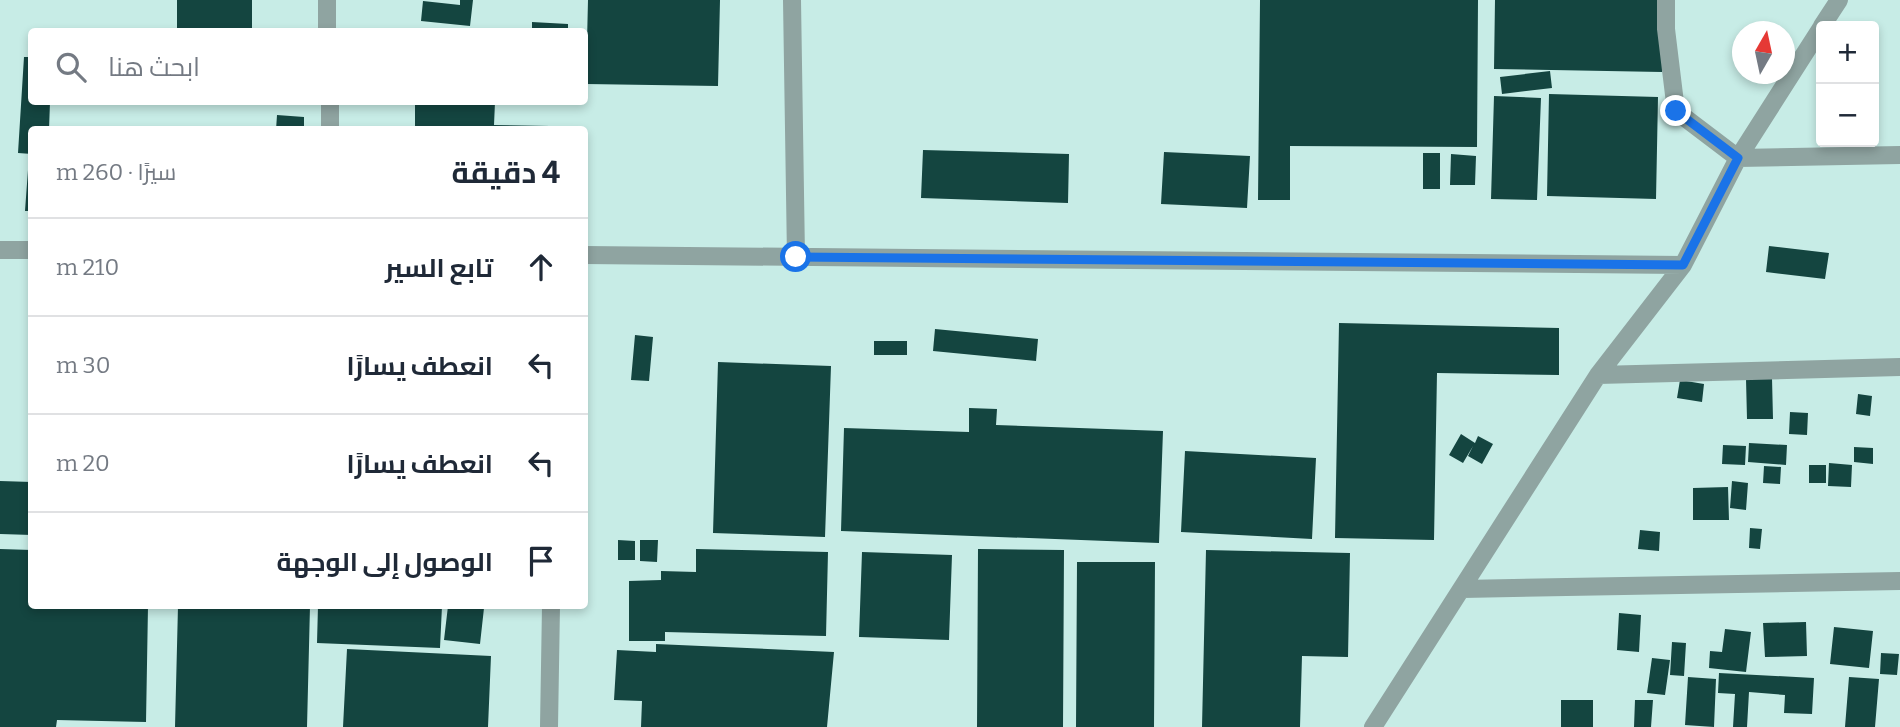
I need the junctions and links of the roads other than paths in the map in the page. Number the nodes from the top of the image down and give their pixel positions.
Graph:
1 (327, 0) edge
2 (792, 0) edge
3 (1667, 0) edge
4 (1839, 0) edge
5 (1826, 21) edge
6 (327, 28) edge
7 (1816, 36) edge
8 (330, 105) edge
9 (330, 126) edge
10 (1900, 155) edge
11 (1738, 158) junction
12 (0, 250) edge
13 (28, 250) edge
14 (588, 255) edge
15 (796, 257) junction
16 (1683, 265) junction
17 (1900, 368) edge
18 (1598, 375) junction
19 (1900, 581) edge
20 (1462, 589) junction
21 (551, 609) edge
22 (549, 727) edge
23 (1373, 727) edge

1 - 6 street
2 - 15 street
3 - 11 street
4 - 5 street
7 - 11 street
8 - 9 street
10 - 11 street
11 - 16 street
12 - 13 street
14 - 15 street
15 - 16 street
16 - 18 street
17 - 18 street
18 - 20 street
19 - 20 street
20 - 23 street
21 - 22 street

